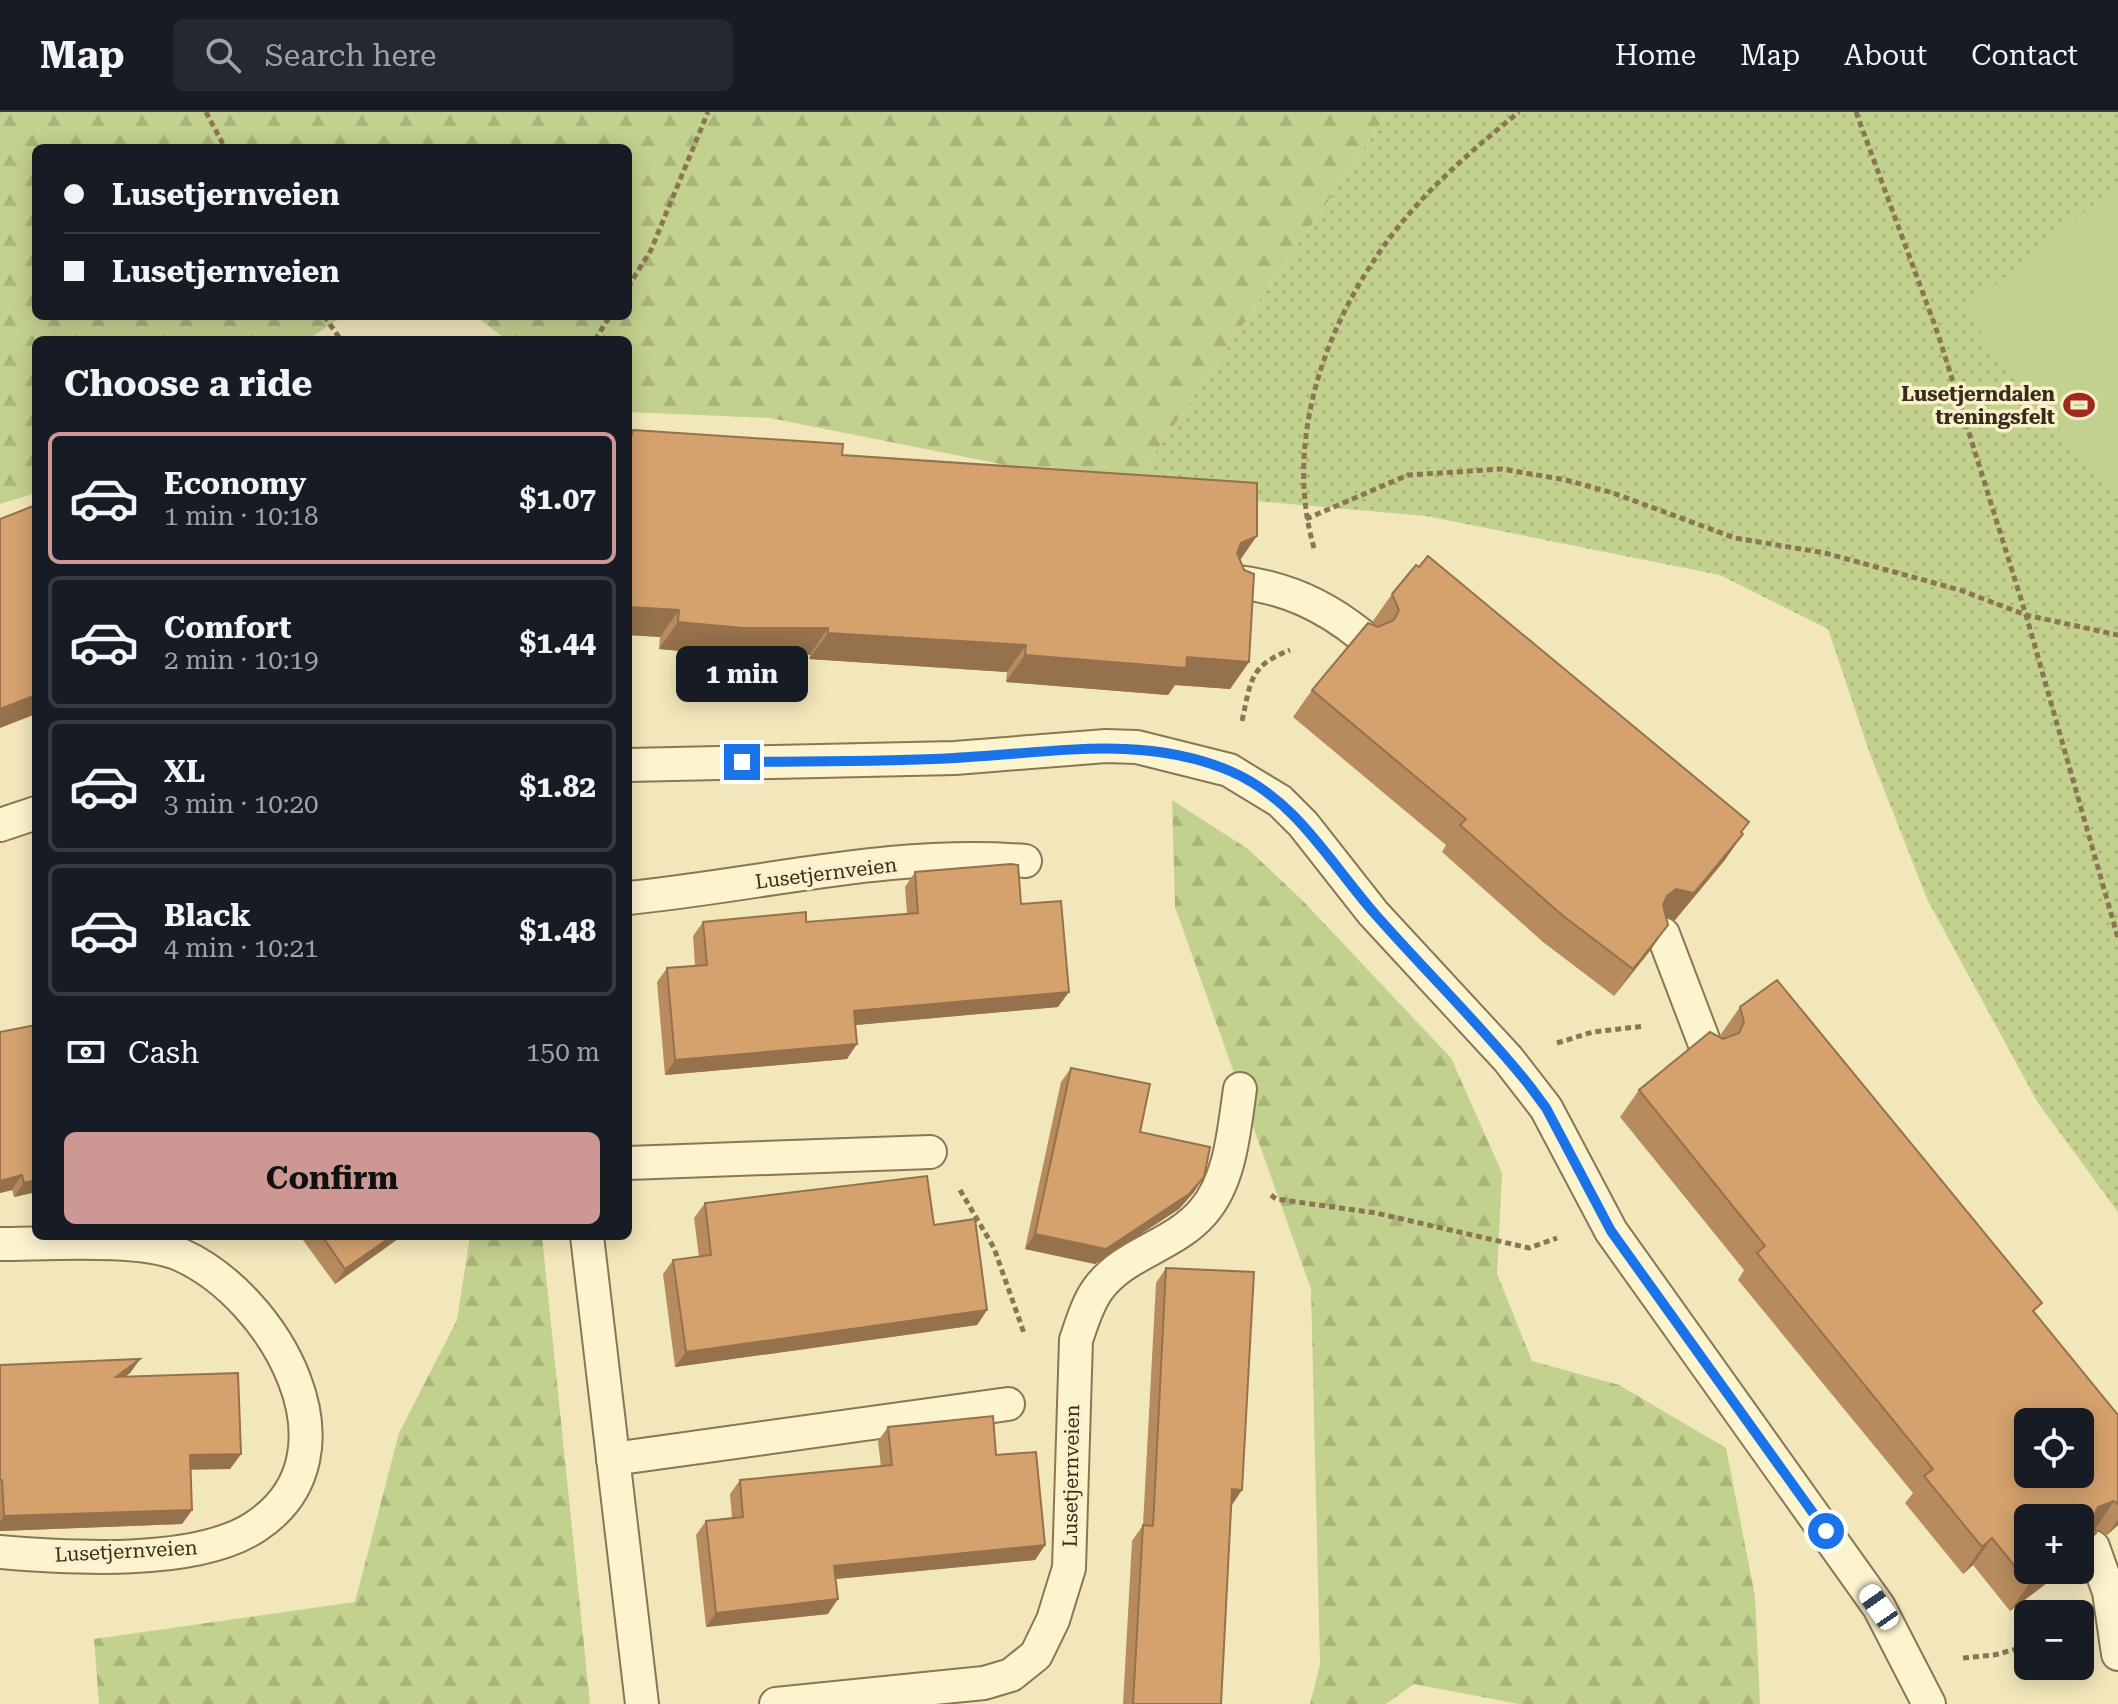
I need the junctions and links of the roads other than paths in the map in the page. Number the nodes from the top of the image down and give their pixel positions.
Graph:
1 (1237, 582) edge
2 (1339, 619) road end
3 (632, 765) edge
4 (32, 814) edge
5 (0, 825) edge
6 (1025, 861) dead end
7 (632, 898) edge
8 (1663, 934) edge
9 (1706, 1047) edge
10 (1240, 1089) dead end
11 (930, 1152) road end
12 (632, 1163) edge
13 (587, 1240) edge
14 (0, 1244) edge
15 (1008, 1404) dead end
16 (613, 1459) junction
17 (2094, 1550) edge
18 (0, 1552) edge
19 (2118, 1654) edge
20 (642, 1704) edge
21 (776, 1704) edge
22 (1929, 1704) edge

1 - 2 lane
3 - 22 lane
4 - 5 lane
6 - 7 lane, Lusetjernveien
8 - 9 lane
10 - 21 lane, Lusetjernveien
11 - 12 lane
13 - 16 lane
14 - 18 lane, Lusetjernveien
15 - 16 lane
16 - 20 lane
17 - 19 lane

